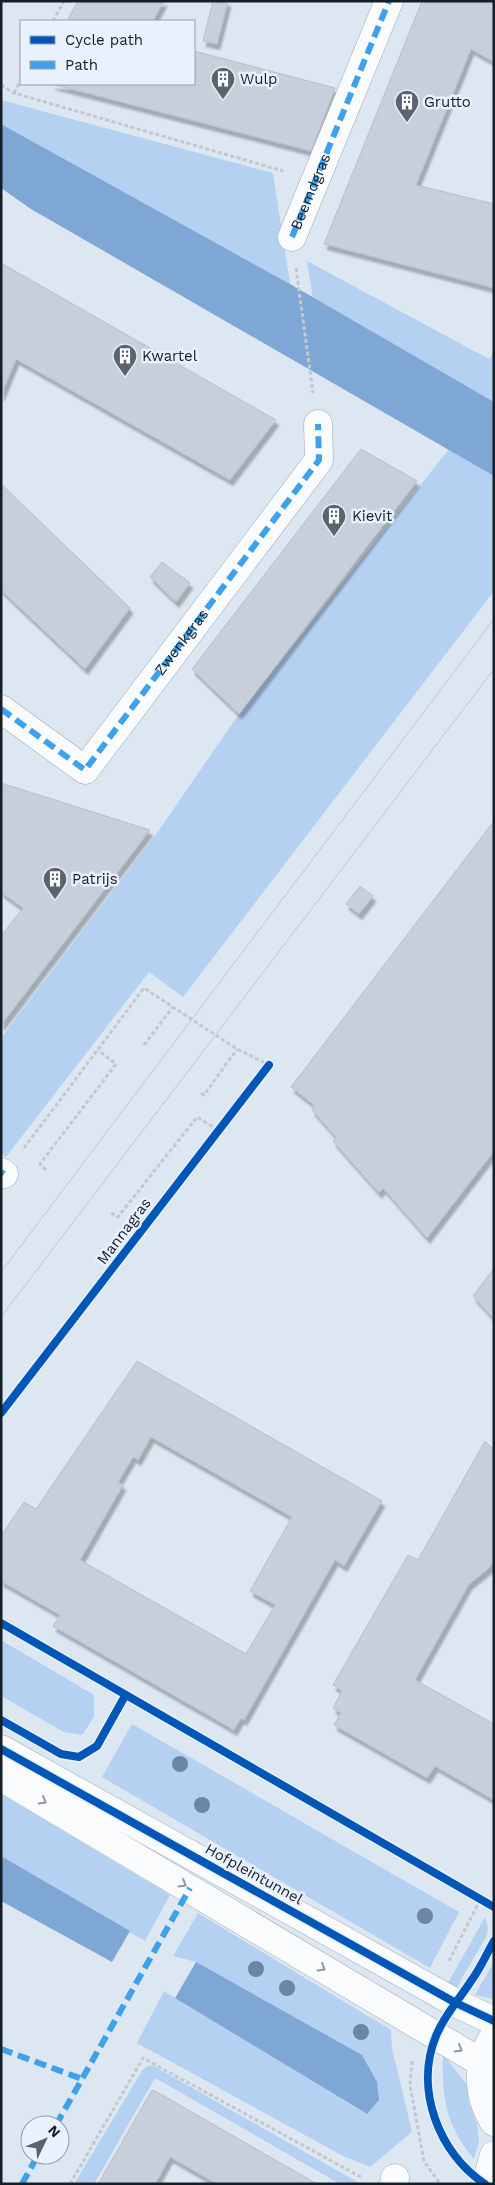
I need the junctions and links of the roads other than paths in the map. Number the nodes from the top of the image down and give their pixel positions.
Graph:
1 (390, 1) edge
2 (292, 237) road end
3 (318, 424) road end
4 (1, 709) edge
5 (1, 1749) edge
6 (1, 1776) edge
7 (494, 2021) edge
8 (494, 2036) edge
9 (482, 2062) junction
10 (494, 2122) edge
11 (494, 2155) edge
12 (486, 2184) edge

1 - 2 street, Beemdgras
3 - 4 street, Zwenkgras
5 - 7 street, Hofpleintunnel
6 -> 9 street
8 - 9 street
9 - 10 street
11 - 12 street

